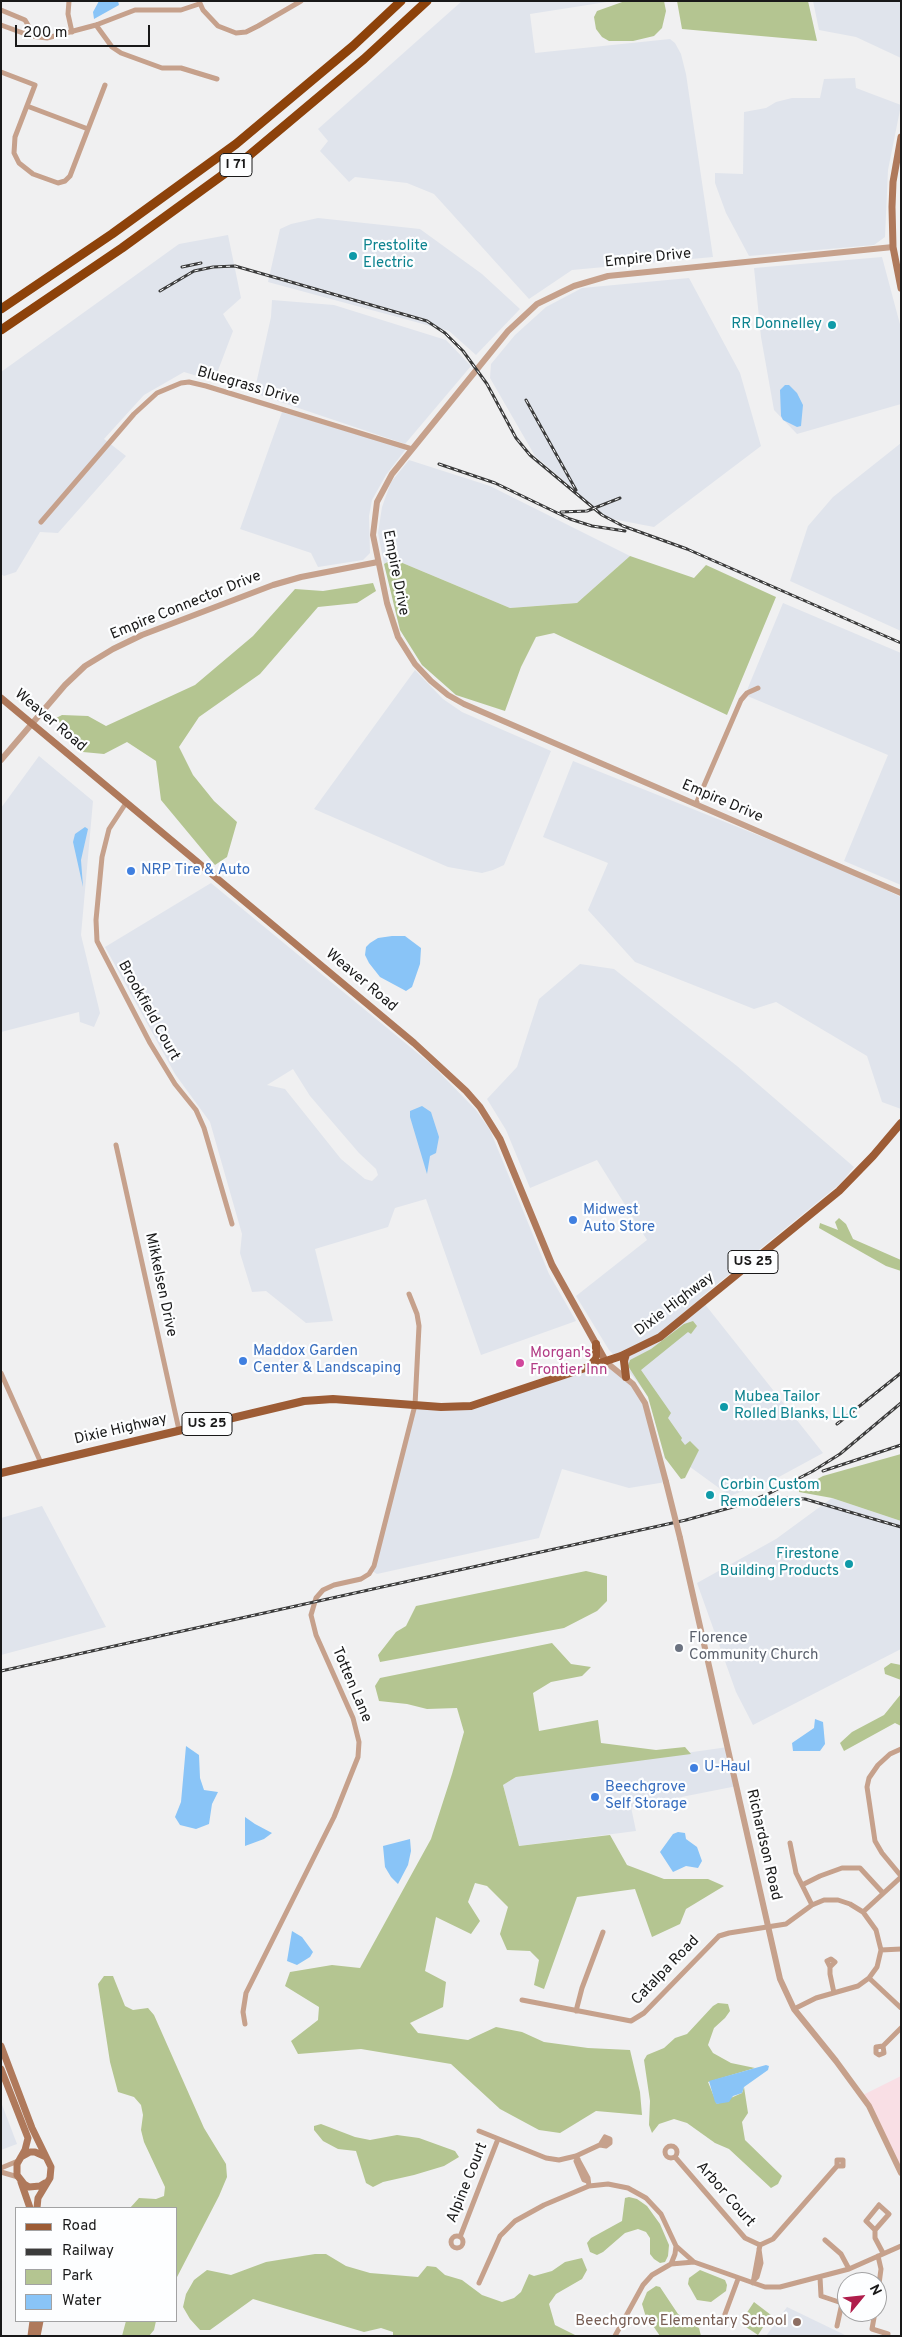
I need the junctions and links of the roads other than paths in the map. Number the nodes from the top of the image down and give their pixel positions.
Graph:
1 (69, 1) edge
2 (301, 1) edge
3 (401, 1) edge
4 (427, 1) edge
5 (199, 3) edge
6 (1, 10) edge
7 (1, 25) edge
8 (96, 25) junction
9 (72, 32) junction
10 (26, 34) junction
11 (1, 72) edge
12 (217, 79) dead end
13 (105, 85) dead end
14 (27, 106) junction
15 (88, 129) junction
16 (901, 137) edge
17 (894, 247) junction
18 (901, 288) edge
19 (1, 309) edge
20 (1, 330) edge
21 (412, 449) junction
22 (41, 522) dead end
23 (378, 562) junction
24 (758, 688) dead end
25 (1, 698) edge
26 (32, 724) junction
27 (1, 760) edge
28 (126, 803) junction
29 (696, 804) junction
30 (901, 893) edge
31 (901, 1123) edge
32 (116, 1145) dead end
33 (232, 1224) dead end
34 (409, 1294) dead end
35 (596, 1344) junction
36 (626, 1354) junction
37 (606, 1362) junction
38 (591, 1367) junction
39 (1, 1373) edge
40 (626, 1376) junction
41 (415, 1405) junction
42 (179, 1430) junction
43 (42, 1463) junction
44 (1, 1472) edge
45 (901, 1749) edge
46 (790, 1843) dead end
47 (901, 1877) edge
48 (802, 1885) junction
49 (883, 1893) junction
50 (812, 1905) junction
51 (863, 1912) junction
52 (769, 1928) junction
53 (603, 1932) dead end
54 (901, 1949) edge
55 (881, 1950) junction
56 (830, 1967) dead end
57 (869, 1978) junction
58 (834, 1993) junction
59 (522, 2000) dead end
60 (901, 2008) edge
61 (794, 2009) junction
62 (576, 2011) junction
63 (245, 2024) dead end
64 (901, 2028) edge
65 (1, 2046) edge
66 (883, 2046) dead end
67 (1, 2069) edge
68 (479, 2131) dead end
69 (498, 2139) junction
70 (606, 2142) dead end
71 (46, 2157) junction
72 (577, 2157) junction
73 (675, 2157) dead end
74 (19, 2160) junction
75 (837, 2166) dead end
76 (1, 2170) edge
77 (901, 2173) edge
78 (19, 2179) junction
79 (47, 2181) junction
80 (588, 2184) junction
81 (30, 2207) edge
82 (37, 2207) edge
83 (875, 2230) junction
84 (460, 2237) dead end
85 (825, 2240) dead end
86 (901, 2244) edge
87 (676, 2246) junction
88 (760, 2247) junction
89 (881, 2255) junction
90 (694, 2262) junction
91 (671, 2264) junction
92 (849, 2268) junction
93 (882, 2272) edge
94 (820, 2277) junction
95 (738, 2278) junction
96 (753, 2282) junction
97 (478, 2283) dead end
98 (725, 2314) dead end
99 (33, 2322) edge
100 (40, 2322) edge
101 (873, 2322) edge
102 (837, 2326) dead end
103 (888, 2334) dead end
104 (31, 2336) edge
105 (37, 2336) edge
106 (614, 2336) edge

1 - 9 street
2 - 5 street
3 - 19 highway, I 71
4 - 20 highway, I 71
5 - 8 street
6 - 10 street
7 - 10 street
8 - 9 street
8 - 12 street
9 - 10 street
11 - 14 street
13 - 15 street
14 - 15 street
14 - 15 street
16 - 17 main road
17 - 18 main road
17 - 21 street, Empire Drive
21 - 22 street, Bluegrass Drive
21 - 23 street, Empire Drive
23 - 26 street, Empire Connector Drive
23 - 29 street, Empire Drive
24 - 29 street
25 - 26 main road, Weaver Road
26 - 27 street, Empire Connector Drive
26 - 28 main road, Weaver Road
28 - 33 street, Brookfield Court
28 - 35 main road, Weaver Road
29 - 30 street, Empire Drive
31 - 36 main road, Dixie Highway / US 25
32 - 42 street, Mikkelsen Drive
34 - 41 street
35 - 37 main road, Weaver Road
35 - 38 main road
36 - 37 main road, Dixie Highway / US 25
36 - 40 main road
37 - 38 main road, Dixie Highway / US 25
37 - 40 street, Richardson Road
38 - 41 main road, Dixie Highway / US 25
39 - 43 street
40 - 52 street, Richardson Road, bridge
41 - 42 main road, Dixie Highway / US 25
41 - 63 street, Totten Lane
42 - 43 main road, Dixie Highway / US 25
43 - 44 main road, Dixie Highway / US 25
45 - 47 street
46 - 48 street
47 - 49 street
48 - 49 street
48 - 50 street
49 - 51 street
50 - 51 street
50 - 52 street
51 - 55 street
52 - 61 street, Richardson Road
52 - 62 street, Catalpa Road
53 - 62 street
54 - 55 street
55 - 57 street
56 - 58 street
57 - 58 street
57 - 60 street
58 - 61 street
59 - 62 street, Catalpa Road
61 - 77 street, Richardson Road
64 - 66 street
65 - 71 main road
67 - 74 main road
68 - 69 street
69 - 72 street
69 - 84 street, Alpine Court
70 - 72 street
71 - 74 main road
71 - 79 main road
72 - 80 street
73 - 88 street, Arbor Court
74 - 76 street
74 - 78 main road
75 - 88 street, Arbor Court
76 - 78 street
78 - 79 main road
78 - 81 main road
79 - 82 main road
80 - 87 street
80 - 97 street
83 - 83 street
83 - 89 street
85 - 92 street
86 - 89 street
87 - 90 street
87 - 91 street
88 - 96 street
89 - 92 street
89 - 93 street
90 - 91 street
90 - 95 street
91 - 106 street
92 - 94 street
94 - 96 street
94 - 102 street
95 - 96 street
95 - 98 street
99 - 104 main road
100 - 105 main road
101 - 103 street

